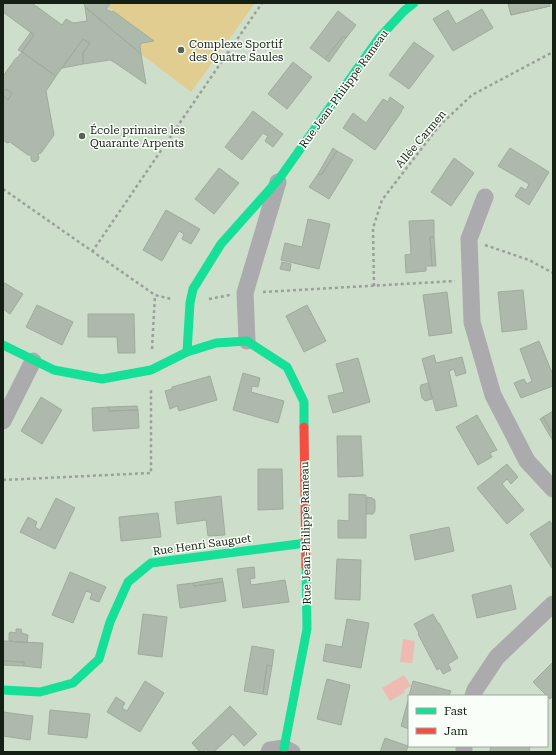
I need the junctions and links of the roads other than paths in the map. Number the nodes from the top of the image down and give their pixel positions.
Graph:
1 (414, 3) edge
2 (279, 179) junction
3 (485, 197) dead end
4 (247, 341) junction
5 (3, 345) edge
6 (187, 352) junction
7 (33, 361) junction
8 (3, 421) edge
9 (553, 489) edge
10 (306, 543) junction
11 (553, 604) edge
12 (3, 690) edge
13 (473, 695) edge
14 (282, 751) edge

1 - 2 street, Rue Jean-Philippe Rameau
2 - 4 street, Rue Jean-Philippe Rameau
2 - 6 street, Rue Jean-Philippe Rameau
3 - 9 street
4 - 6 street
4 - 10 street, Rue Jean-Philippe Rameau
5 - 7 street
6 - 7 street
7 - 8 street
10 - 12 street, Rue Henri Sauguet
10 - 14 street, Rue Jean-Philippe Rameau
11 - 13 street

